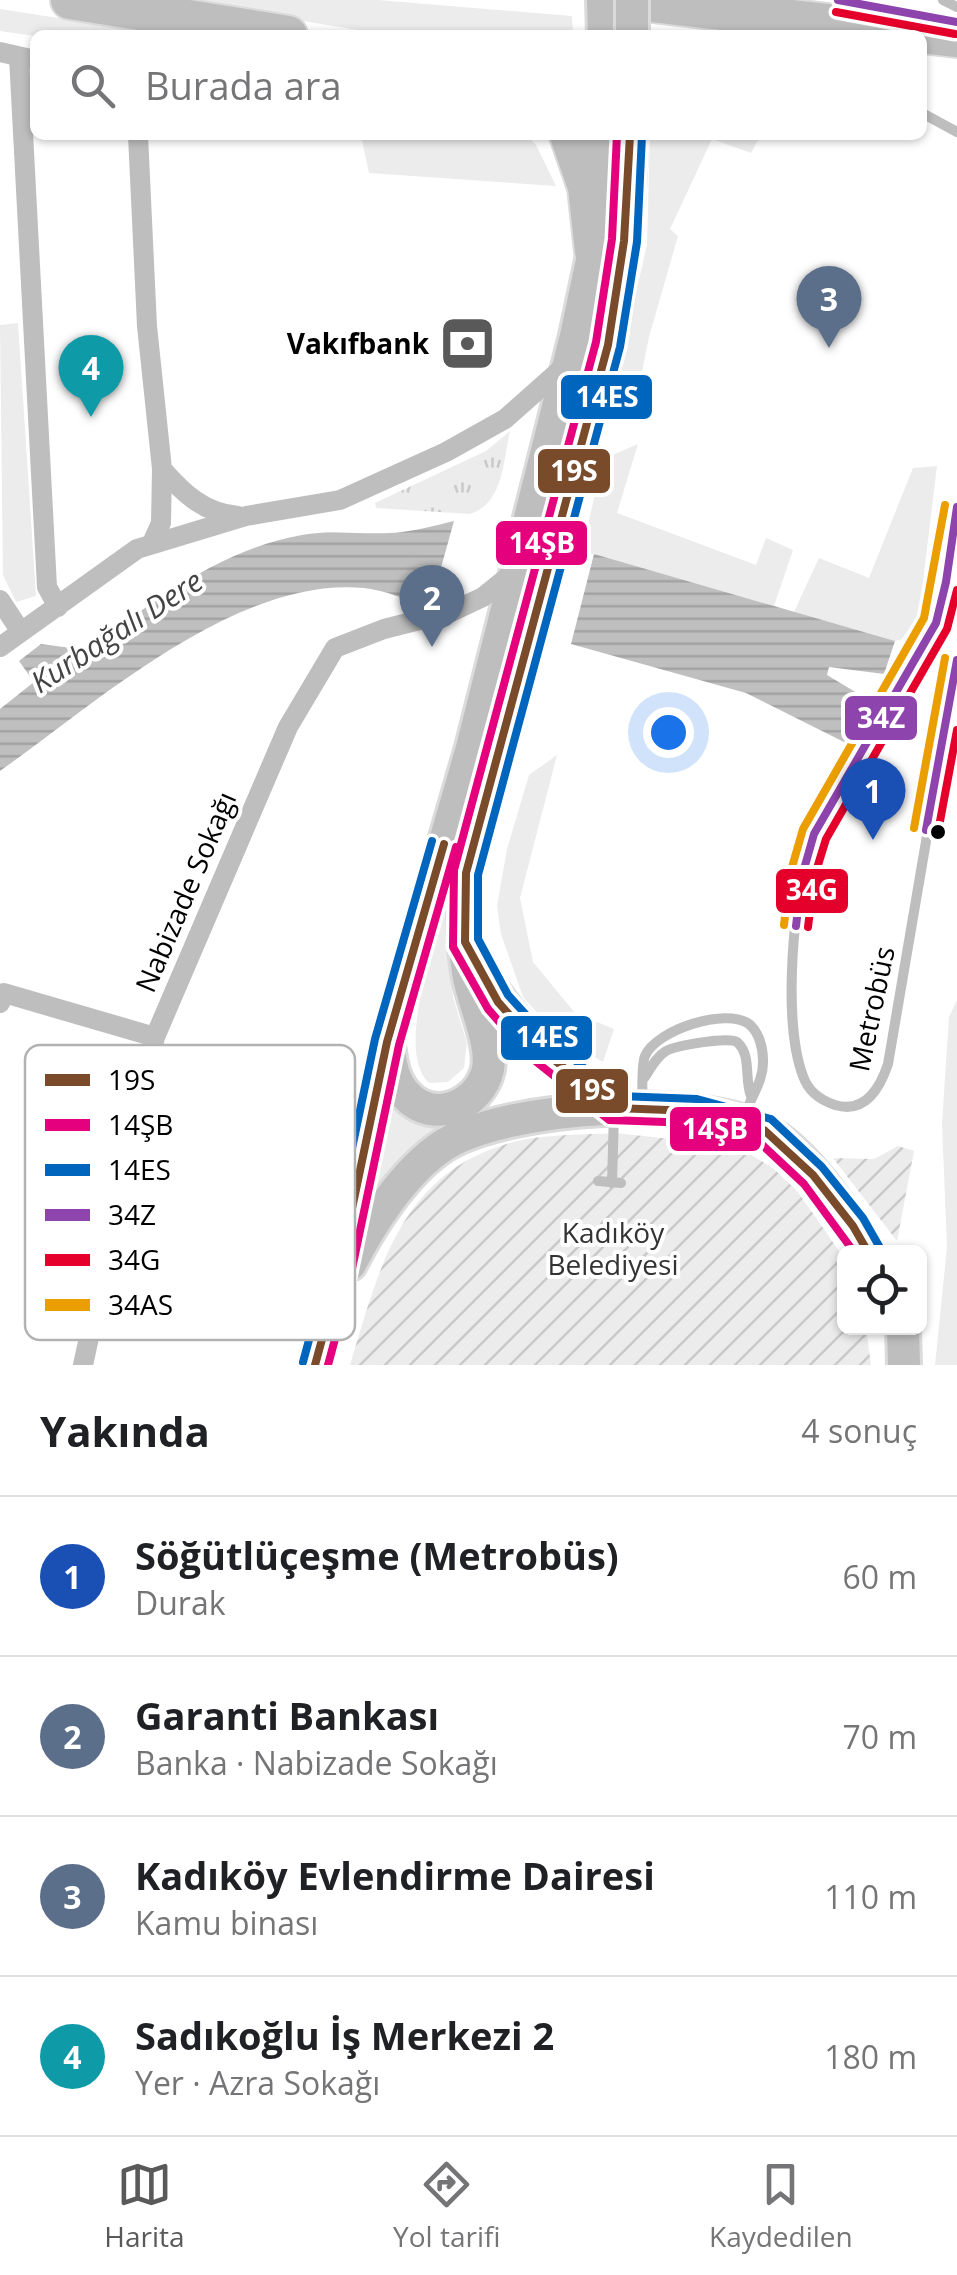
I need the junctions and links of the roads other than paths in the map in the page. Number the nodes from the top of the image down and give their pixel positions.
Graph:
1 (70, 0) edge
2 (603, 0) edge
3 (630, 0) edge
4 (838, 0) edge
5 (942, 0) edge
6 (957, 7) edge
7 (725, 9) junction
8 (957, 22) edge
9 (768, 28) dead end
10 (257, 30) edge
11 (604, 30) edge
12 (632, 30) edge
13 (827, 30) edge
14 (893, 30) edge
15 (927, 34) edge
16 (957, 38) edge
17 (927, 51) edge
18 (18, 56) edge
19 (957, 57) edge
20 (927, 115) edge
21 (957, 132) edge
22 (138, 140) edge
23 (571, 140) edge
24 (604, 140) edge
25 (630, 140) edge
26 (594, 251) junction
27 (568, 363) junction
28 (162, 469) junction
29 (956, 510) edge
30 (246, 516) junction
31 (152, 543) junction
32 (514, 572) junction
33 (0, 600) edge
34 (58, 607) junction
35 (21, 632) junction
36 (0, 647) edge
37 (957, 660) edge
38 (465, 942) junction
39 (0, 1003) edge
40 (155, 1037) junction
41 (387, 1042) junction
42 (153, 1045) edge
43 (633, 1097) junction
44 (747, 1110) junction
45 (598, 1181) dead end
46 (355, 1192) edge
47 (864, 1245) edge
48 (355, 1254) edge
49 (903, 1335) edge
50 (88, 1340) edge
51 (321, 1340) edge
52 (83, 1365) edge
53 (314, 1365) edge
54 (904, 1365) edge

1 - 10 highway
2 - 11 main road
3 - 7 highway
3 - 12 main road, bridge
4 - 8 lane
5 - 6 lane
7 - 9 lane
7 - 13 highway
7 - 14 highway
15 - 16 highway
17 - 19 highway
18 - 34 street
20 - 21 lane
22 - 28 street
23 - 26 highway
24 - 26 main road
25 - 38 main road
26 - 27 main road
27 - 30 street
27 - 32 main road
28 - 30 street
28 - 31 street
29 - 37 lane, Metrobüs
30 - 31 street
31 - 34 street
32 - 40 street, Nabizade Sokağı
32 - 41 main road
33 - 35 street
34 - 35 street
35 - 36 street
38 - 41 main road
38 - 43 main road
39 - 40 street
40 - 42 street, Nabizade Sokağı
41 - 46 main road
43 - 44 main road
43 - 44 lane
43 - 44 lane
43 - 45 lane
43 - 48 main road
44 - 47 main road
49 - 54 main road
50 - 52 street, Nabizade Sokağı
51 - 53 main road

